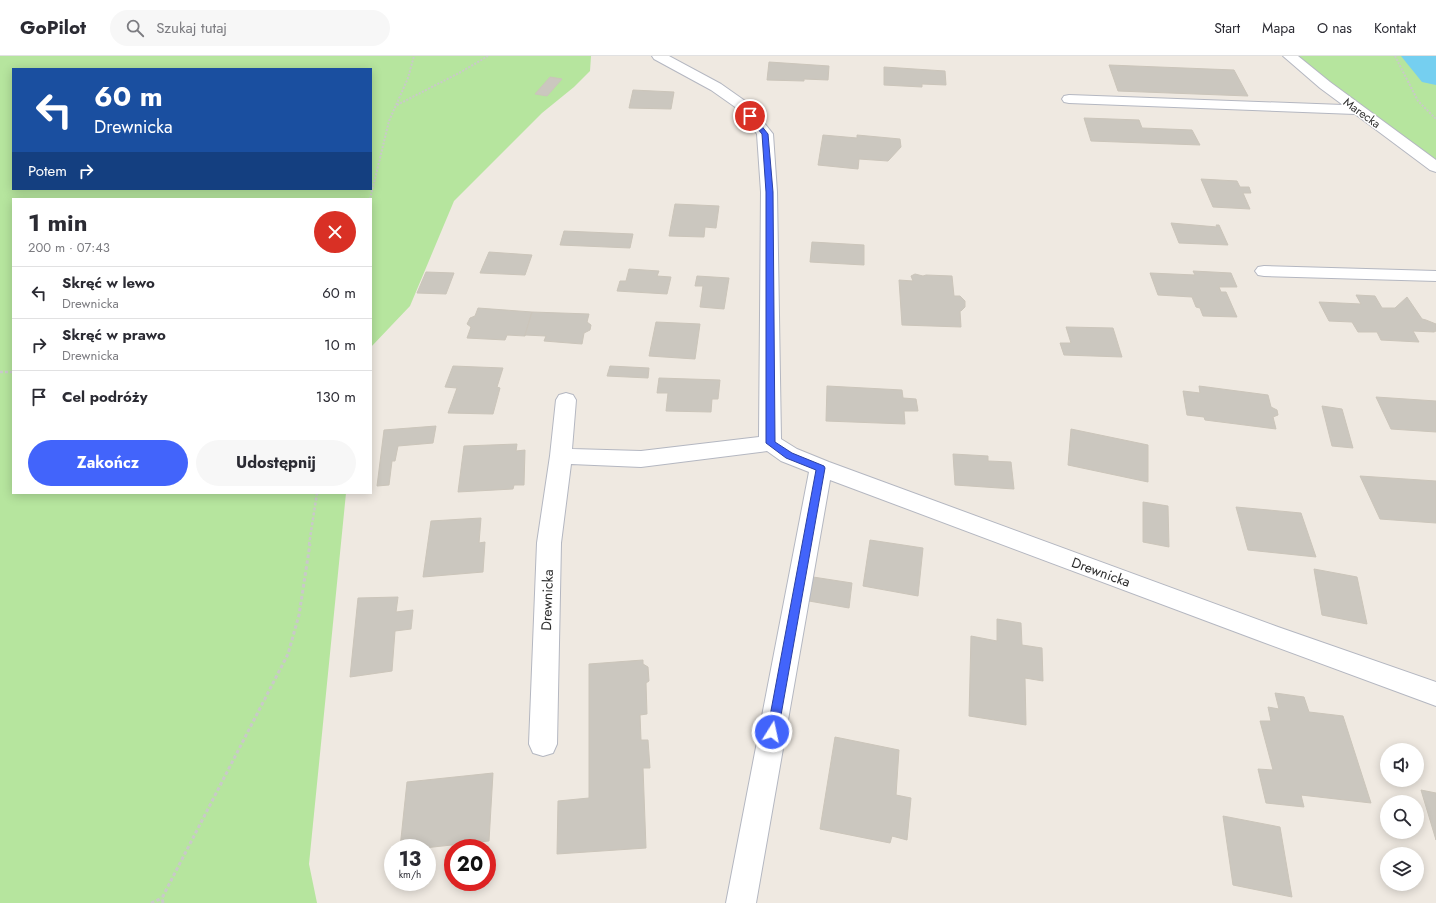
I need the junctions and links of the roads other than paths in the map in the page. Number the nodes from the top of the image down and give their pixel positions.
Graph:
1 (659, 56) edge
2 (1290, 56) edge
3 (1070, 99) dead end
4 (1358, 110) junction
5 (1436, 167) edge
6 (1264, 271) dead end
7 (1436, 276) edge
8 (566, 400) dead end
9 (770, 443) junction
10 (561, 456) junction
11 (821, 468) junction
12 (1436, 694) edge
13 (543, 744) dead end
14 (741, 903) edge

1 - 9 street
2 - 4 street, Marecka
3 - 4 street
4 - 5 street, Marecka
6 - 7 street
8 - 10 street, Drewnicka
9 - 10 street
9 - 11 street, Drewnicka
10 - 13 street, Drewnicka
11 - 12 street, Drewnicka
11 - 14 street

